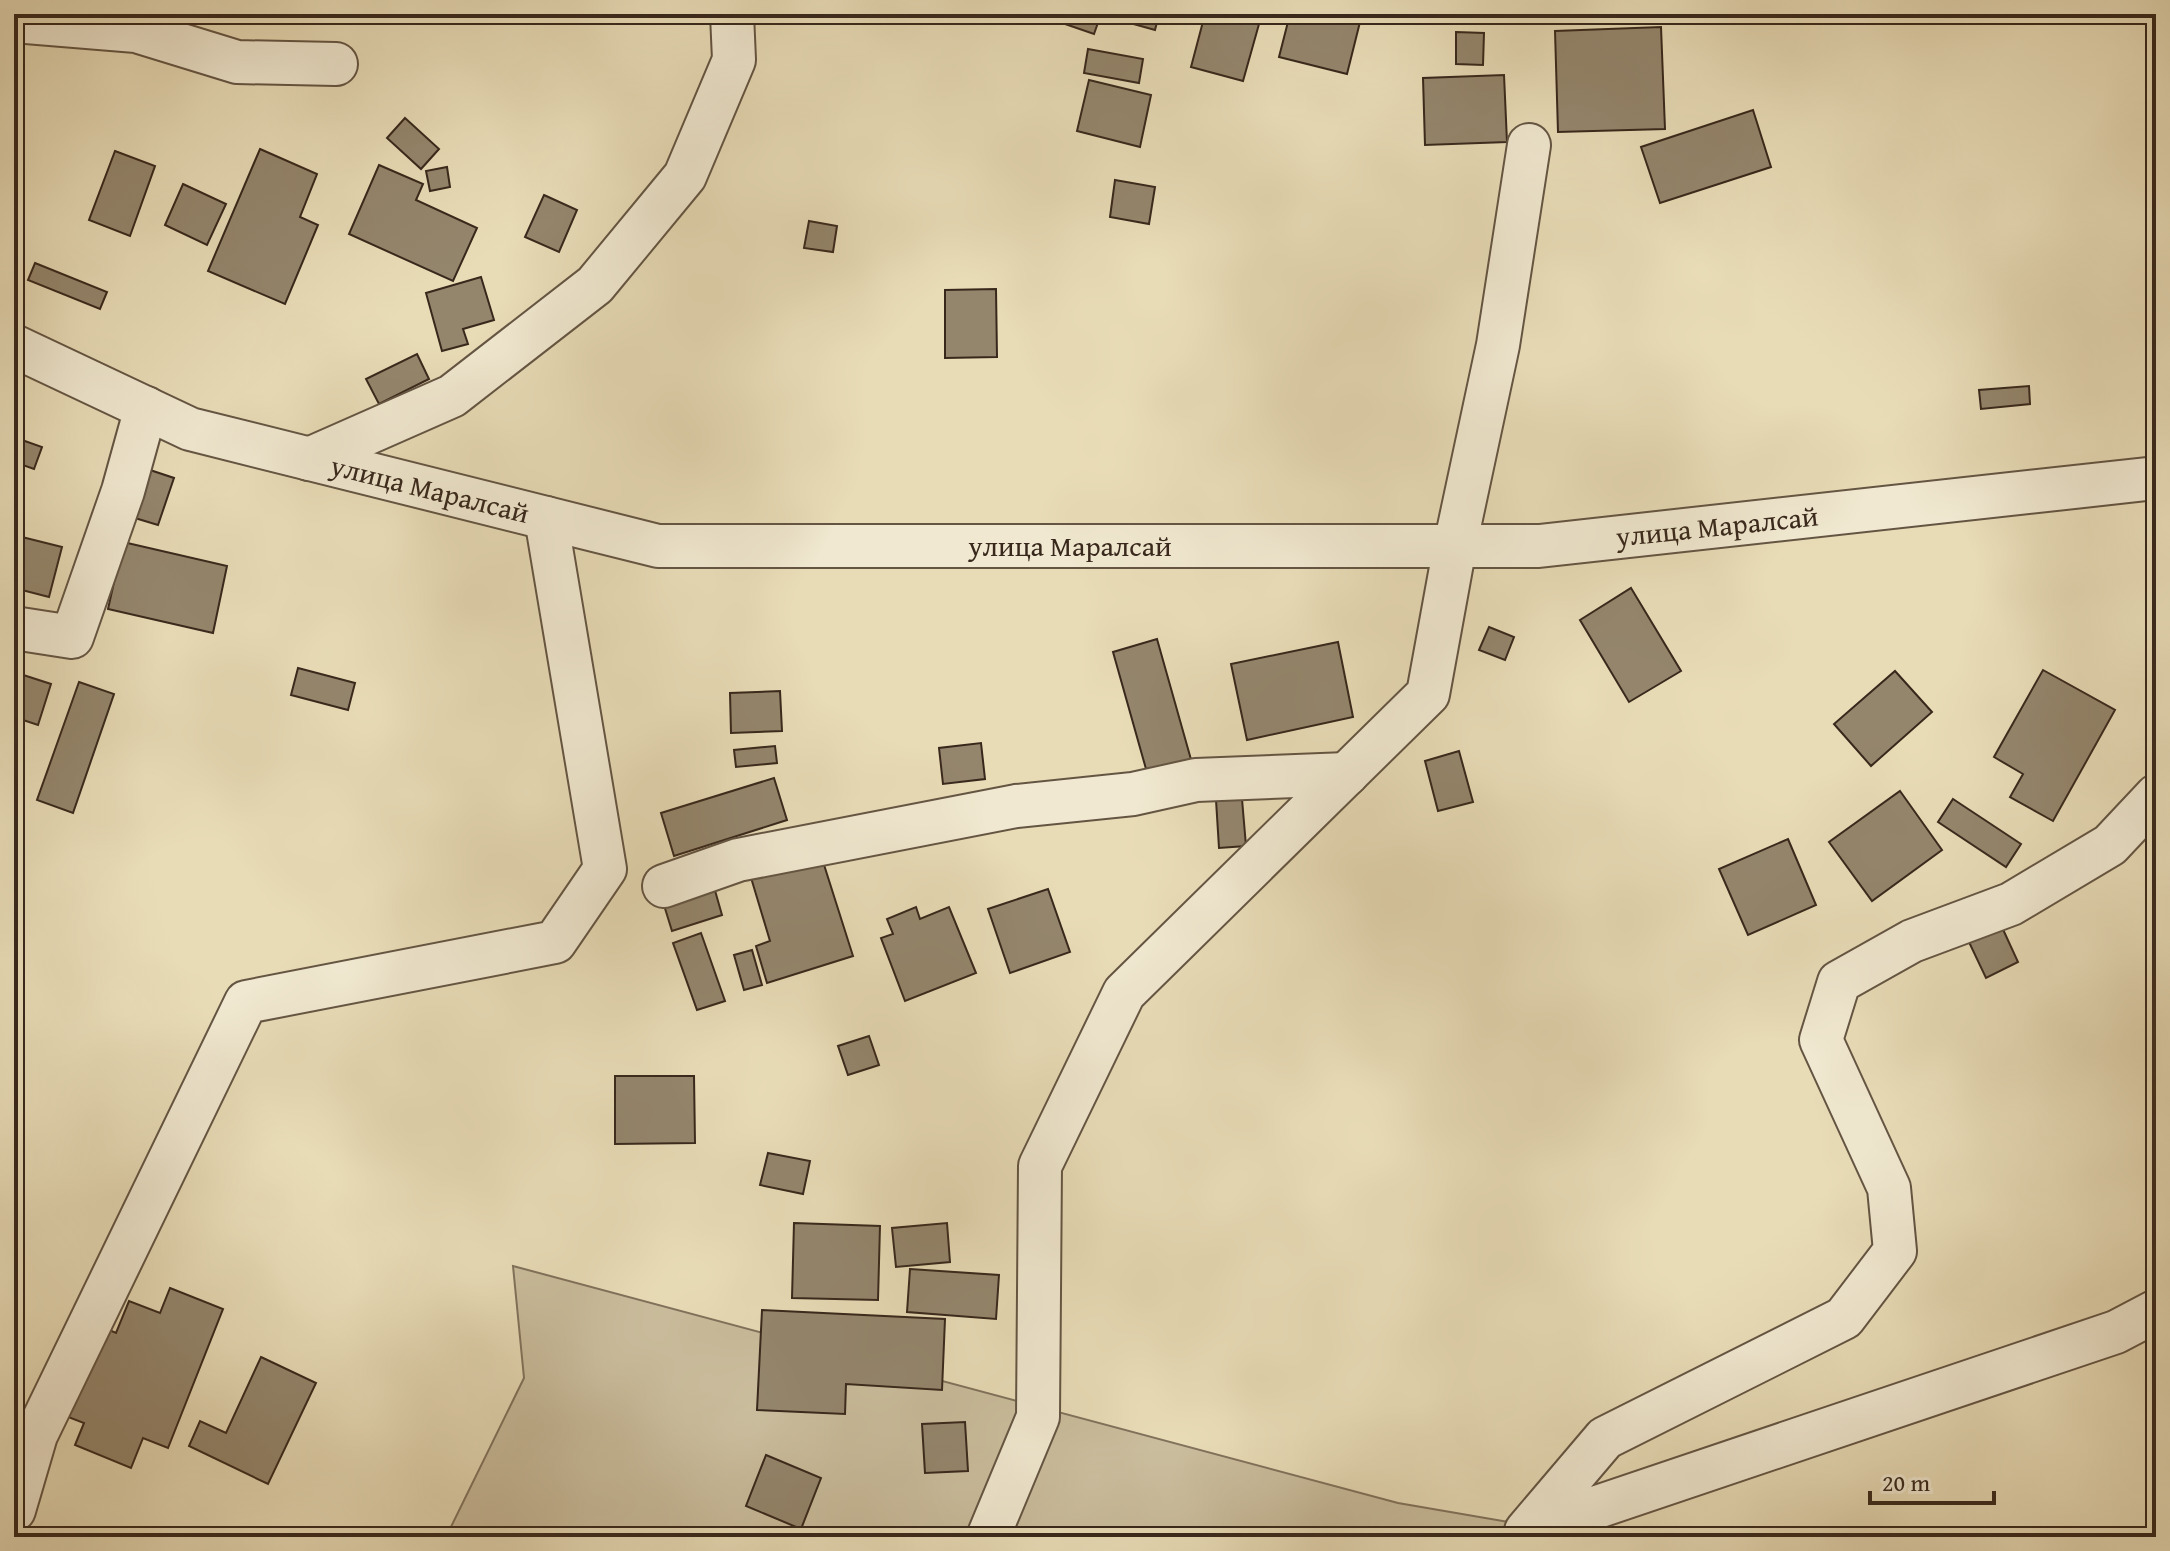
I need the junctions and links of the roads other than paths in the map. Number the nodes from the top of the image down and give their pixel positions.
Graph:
1 (732, 14) edge
2 (14, 21) edge
3 (336, 64) dead end
4 (1529, 145) dead end
5 (14, 346) edge
6 (146, 408) junction
7 (309, 459) junction
8 (2156, 478) edge
9 (546, 518) junction
10 (1455, 546) junction
11 (14, 628) edge
12 (1347, 774) junction
13 (2156, 796) edge
14 (664, 886) dead end
15 (2156, 1311) edge
16 (14, 1510) edge
17 (988, 1537) edge

1 - 7 street
2 - 3 street
4 - 10 street
5 - 6 street, улица Маралсай
6 - 7 street, улица Маралсай
6 - 11 street
7 - 9 street, улица Маралсай
8 - 10 street, улица Маралсай
9 - 10 street, улица Маралсай
9 - 16 street
10 - 12 street
12 - 14 street
12 - 17 street
13 - 15 street

